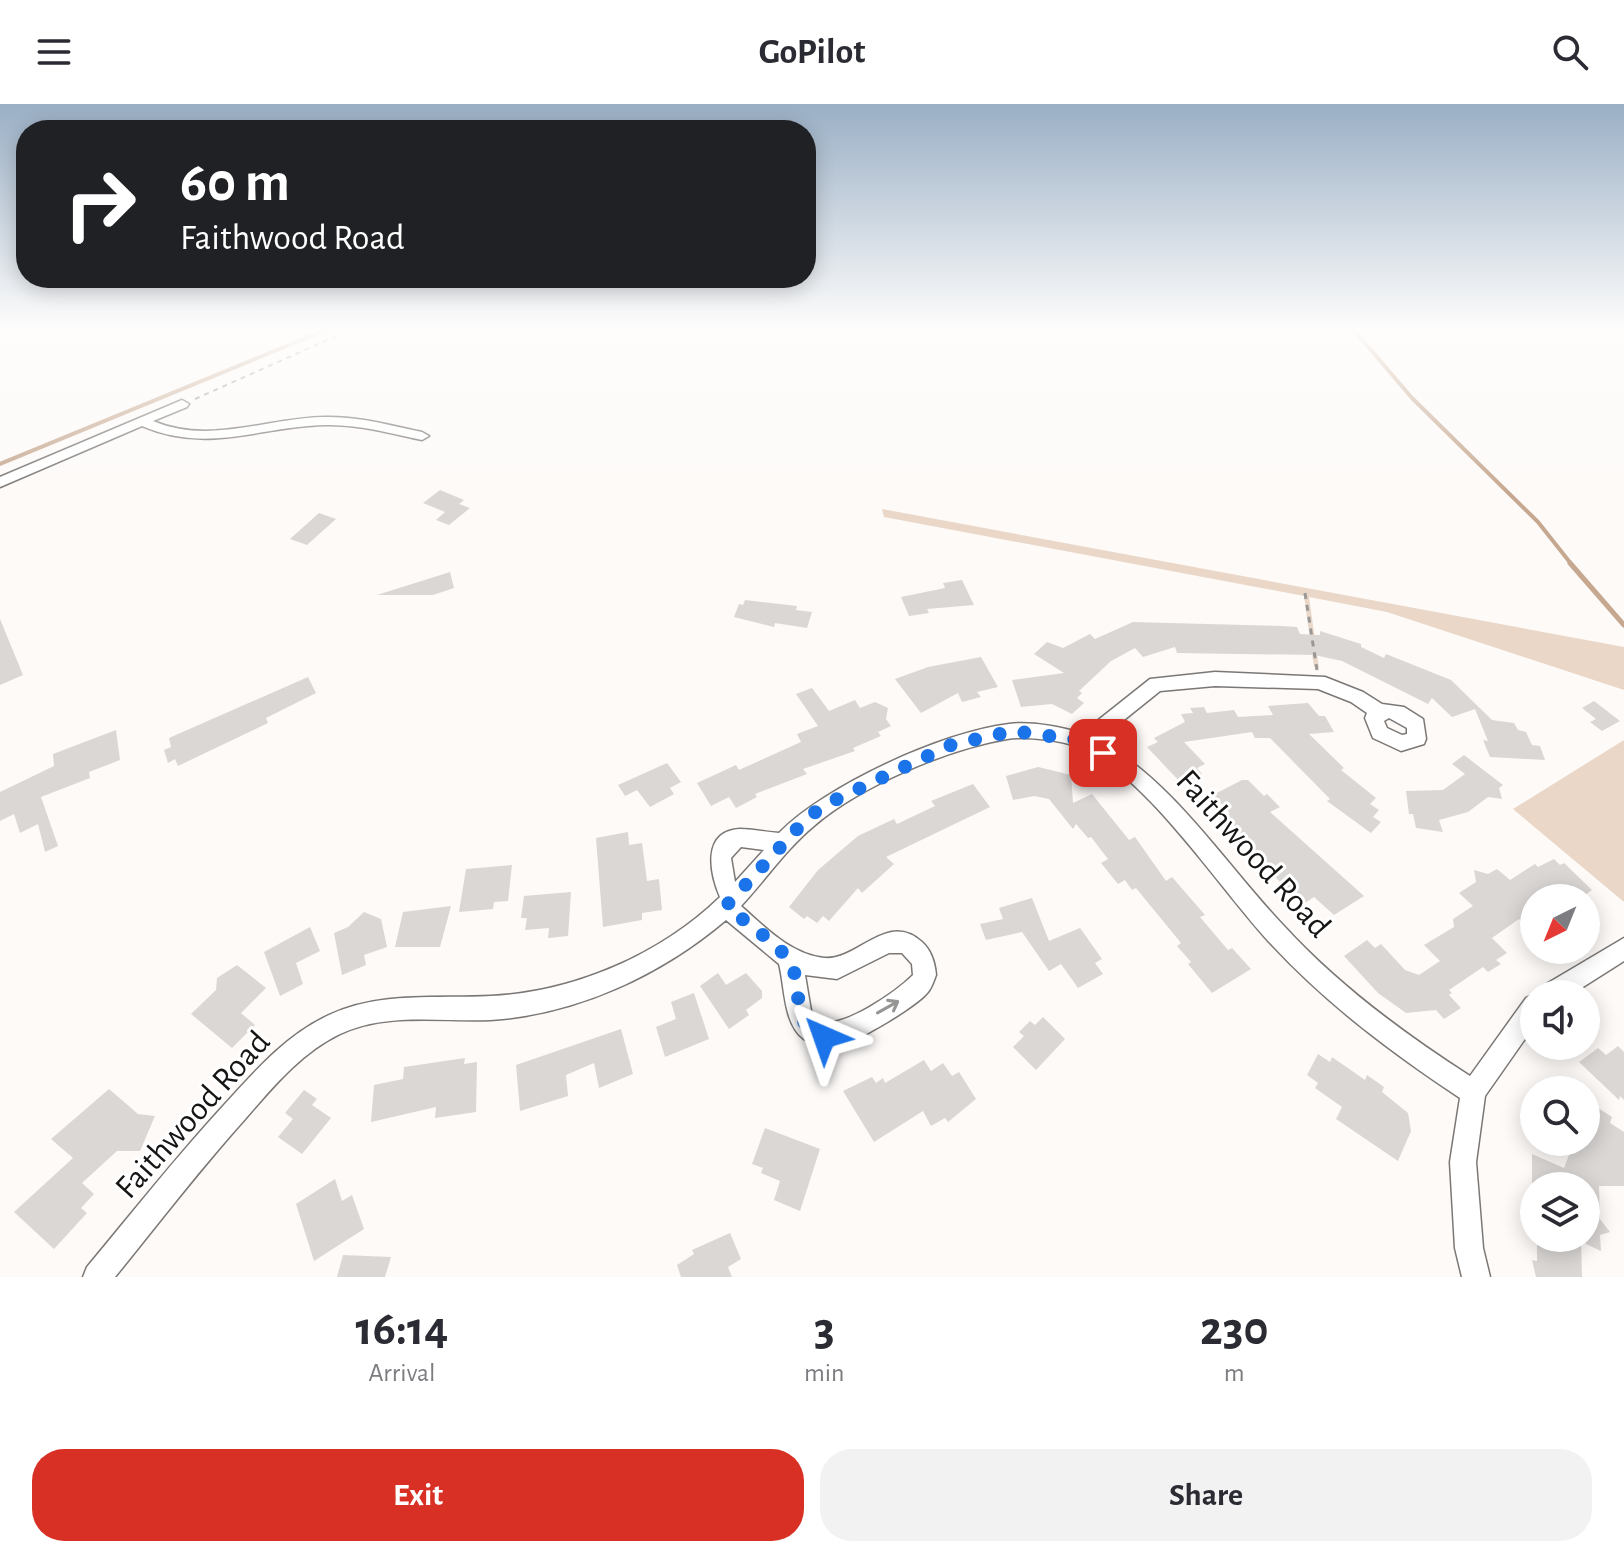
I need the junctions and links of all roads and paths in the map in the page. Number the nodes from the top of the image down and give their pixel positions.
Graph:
1 (228, 384) edge
2 (182, 404) joint
3 (141, 421) junction
4 (422, 436) dead end
5 (0, 482) edge
6 (1305, 593) dead end
7 (1319, 682) junction
8 (1379, 712) dead end
9 (1085, 741) junction
10 (783, 843) junction
11 (729, 903) junction
12 (1624, 949) edge
13 (790, 961) junction
14 (1574, 980) edge
15 (1520, 1026) edge
16 (1473, 1092) junction
17 (97, 1277) edge
18 (1476, 1277) edge

1 - 2 path
2 - 3 street
3 - 4 street
3 - 5 street
6 - 7 path
7 - 8 street
7 - 9 street
9 - 10 street, Faithwood Road
9 - 16 street, Faithwood Road
10 - 11 street, Faithwood Road
10 - 11 street
11 - 13 street
11 - 17 street, Faithwood Road
12 - 14 street
13 -> 13 street
15 - 16 street
16 - 18 street

